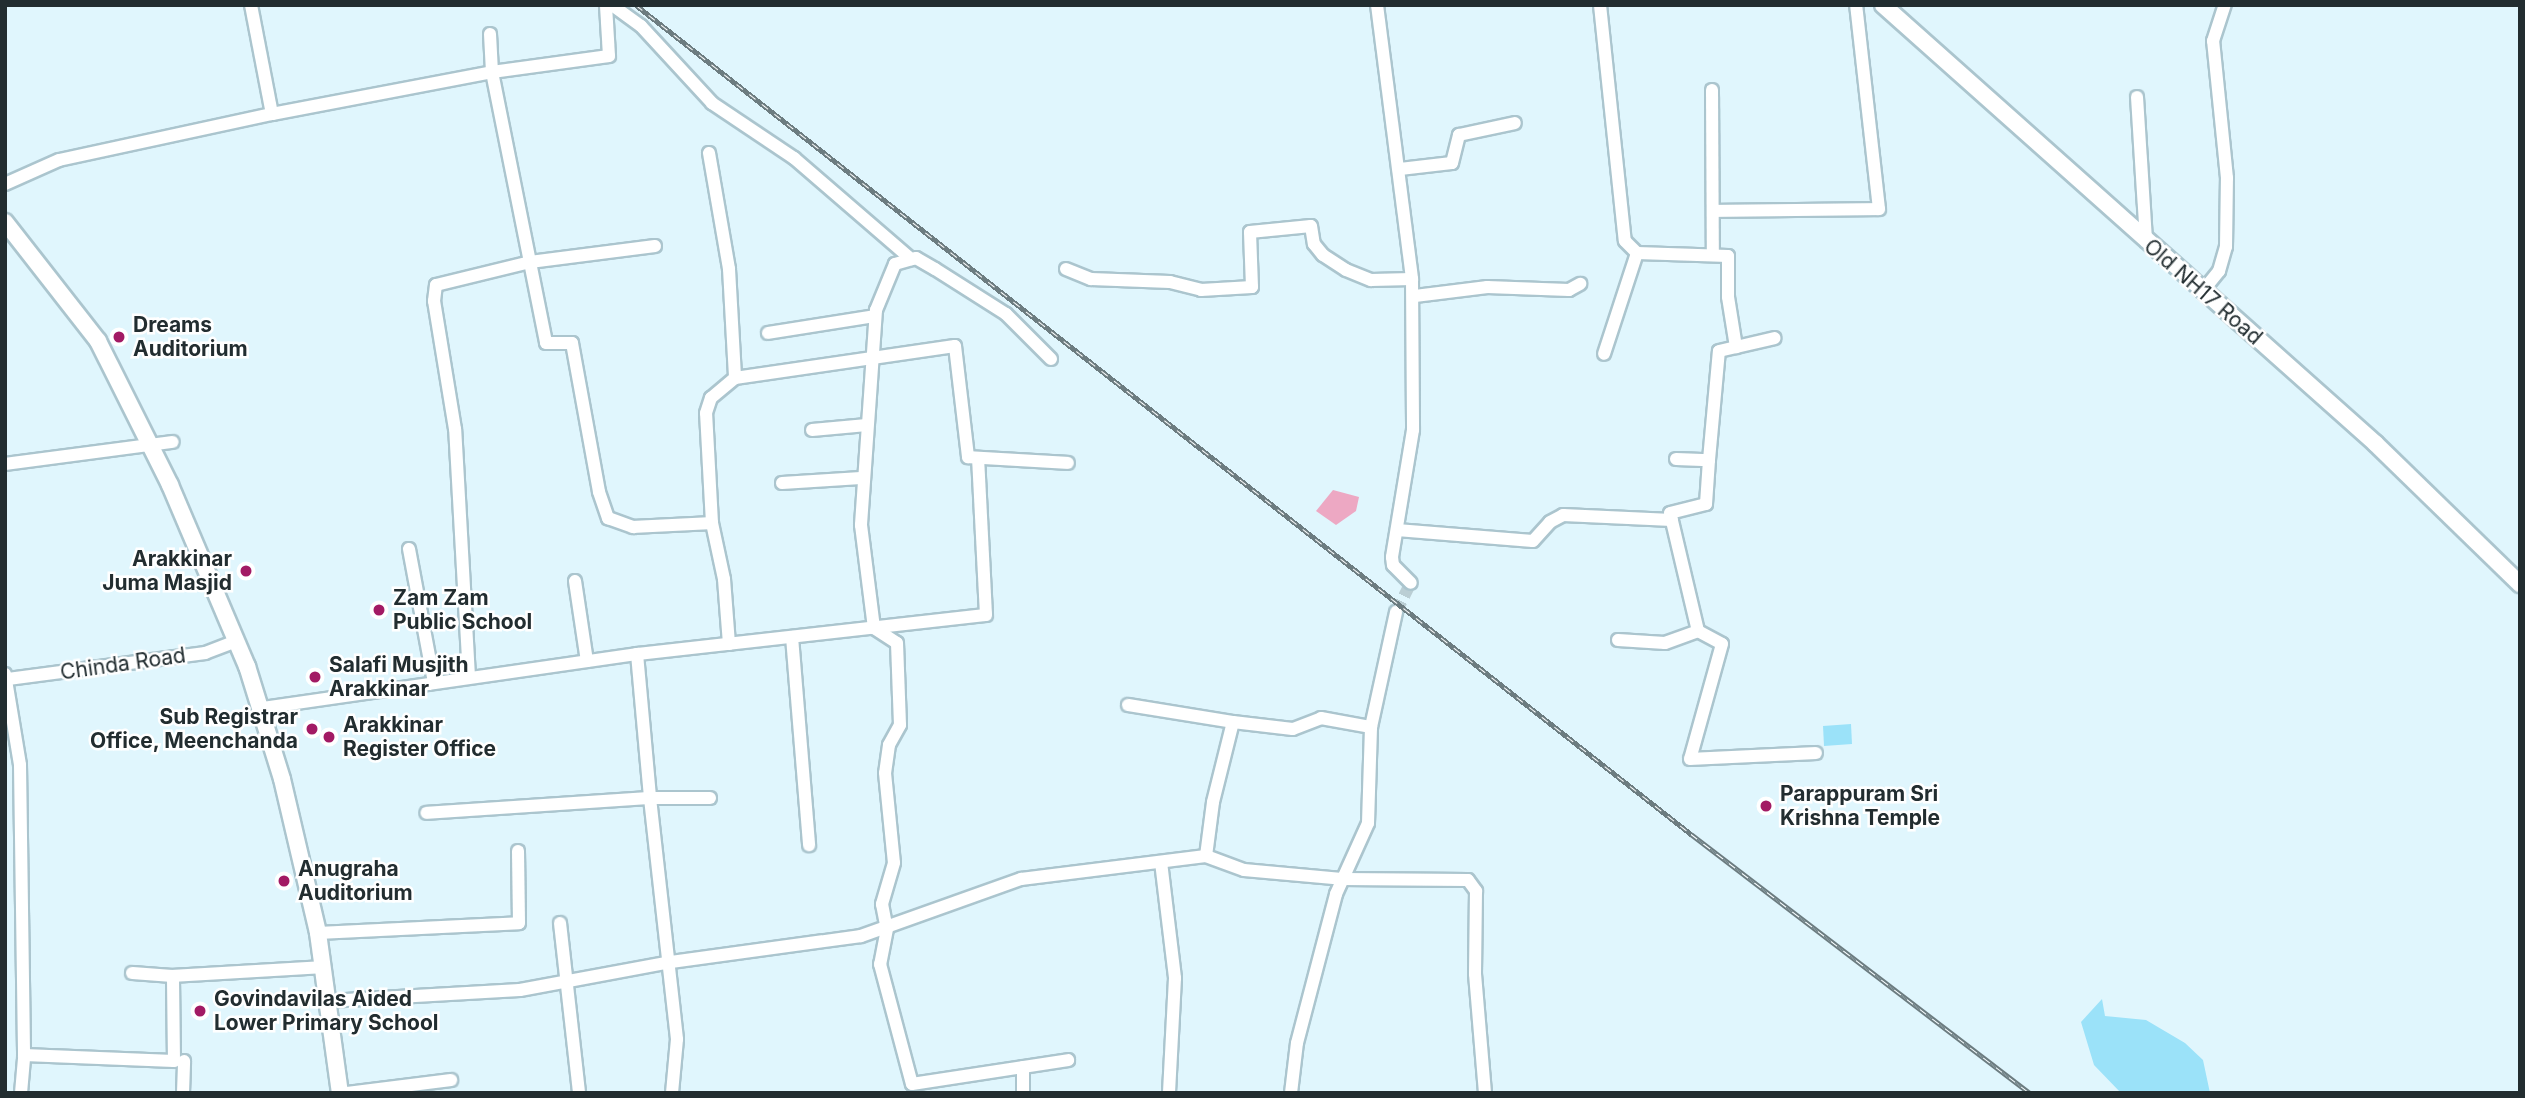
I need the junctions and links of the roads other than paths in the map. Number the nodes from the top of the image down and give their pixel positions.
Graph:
1 (251, 5) edge
2 (606, 5) edge
3 (612, 5) edge
4 (1377, 5) edge
5 (1600, 5) edge
6 (1856, 5) edge
7 (1883, 5) edge
8 (2225, 5) edge
9 (490, 34) dead end
10 (492, 72) junction
11 (1712, 90) dead end
12 (2137, 97) dead end
13 (272, 114) junction
14 (1514, 123) dead end
15 (709, 153) dead end
16 (1400, 169) junction
17 (5, 184) edge
18 (1713, 211) junction
19 (5, 222) edge
20 (2146, 242) junction
21 (655, 246) dead end
22 (1637, 253) junction
23 (1713, 255) junction
24 (911, 259) junction
25 (530, 262) junction
26 (1066, 269) dead end
27 (1412, 279) junction
28 (1580, 284) dead end
29 (2202, 292) junction
30 (1415, 296) junction
31 (875, 316) junction
32 (768, 333) dead end
33 (1775, 338) dead end
34 (1737, 347) junction
35 (1604, 354) dead end
36 (873, 356) junction
37 (1051, 359) dead end
38 (735, 378) junction
39 (867, 425) junction
40 (812, 430) dead end
41 (173, 442) dead end
42 (150, 444) junction
43 (978, 458) junction
44 (1676, 459) dead end
45 (1709, 460) junction
46 (1068, 463) dead end
47 (5, 464) edge
48 (861, 478) junction
49 (782, 483) dead end
50 (1672, 520) junction
51 (712, 523) junction
52 (1397, 530) junction
53 (409, 549) dead end
54 (575, 581) dead end
55 (1411, 583) dead end
56 (2520, 584) edge
57 (1396, 612) tunnel mouth
58 (874, 628) junction
59 (1698, 631) junction
60 (792, 637) junction
61 (1618, 640) dead end
62 (237, 641) junction
63 (729, 644) junction
64 (637, 654) junction
65 (587, 661) junction
66 (6, 677) edge
67 (469, 677) junction
68 (434, 683) junction
69 (1128, 705) dead end
70 (262, 708) junction
71 (1233, 722) junction
72 (1371, 727) junction
73 (10, 736) edge
74 (1816, 753) dead end
75 (650, 798) junction
76 (710, 798) dead end
77 (427, 813) dead end
78 (809, 845) dead end
79 (518, 851) dead end
80 (1206, 856) junction
81 (1161, 862) junction
82 (1342, 879) junction
83 (560, 923) dead end
84 (887, 929) junction
85 (318, 933) junction
86 (671, 962) junction
87 (323, 967) junction
88 (132, 973) dead end
89 (173, 976) junction
90 (567, 981) junction
91 (328, 1002) junction
92 (24, 1055) junction
93 (1068, 1060) dead end
94 (184, 1061) dead end
95 (1023, 1067) junction
96 (451, 1080) dead end
97 (21, 1093) edge
98 (183, 1093) edge
99 (340, 1093) edge
100 (346, 1093) edge
101 (579, 1093) edge
102 (673, 1093) edge
103 (1023, 1093) edge
104 (1169, 1093) edge
105 (1291, 1093) edge
106 (1485, 1093) edge

1 - 13 street
2 - 10 street
3 - 24 street
4 - 16 street
5 - 22 street
6 - 18 street
7 - 20 main road, Old NH17 Road
8 - 29 street
9 - 10 street
10 - 13 street
10 - 25 street
11 - 18 street
12 - 20 street
13 - 17 street
14 - 16 street
15 - 38 street
16 - 27 street
18 - 23 street
19 - 42 main road
20 - 29 main road, Old NH17 Road
21 - 25 street
22 - 23 street
22 - 35 street
23 - 34 street
24 - 31 street
24 - 37 street
25 - 51 street
25 - 67 street
26 - 27 street
27 - 30 street
28 - 30 street
29 - 56 main road, Old NH17 Road
30 - 52 street
31 - 32 street
31 - 36 street
33 - 34 street
34 - 45 street
36 - 38 street
36 - 39 street
36 - 43 street
38 - 51 street
39 - 40 street
39 - 48 street
41 - 42 street
42 - 47 street
42 - 62 main road
43 - 46 street
43 - 58 street
44 - 45 street
45 - 50 street
48 - 49 street
48 - 58 street
50 - 52 street
50 - 59 street
51 - 63 street
52 - 55 street
53 - 68 street
54 - 65 street
57 - 72 street
58 - 60 street
58 - 84 street
59 - 61 street
59 - 74 street
60 - 63 street
60 - 78 street
62 - 66 street, Chinda Road
62 - 70 main road
63 - 64 street
64 - 65 street
64 - 75 street
65 - 67 street
66 - 73 street
67 - 68 street
68 - 70 street
69 - 71 street
70 - 85 main road
71 - 72 street
71 - 80 street
72 - 82 street
73 - 92 street
75 - 76 street
75 - 77 street
75 - 86 street
79 - 85 street
80 - 81 street
80 - 82 street
81 - 84 street
81 - 104 street
82 - 105 street
82 - 106 street
83 - 90 street
84 - 86 street
84 - 95 street
85 - 87 main road
86 - 90 street
86 - 102 street
87 - 89 street
87 - 91 main road
88 - 89 street
89 - 92 street
90 - 91 street
90 - 101 street
91 - 99 main road
92 - 97 street
93 - 95 street
94 - 98 street
95 - 103 street
96 - 100 street

